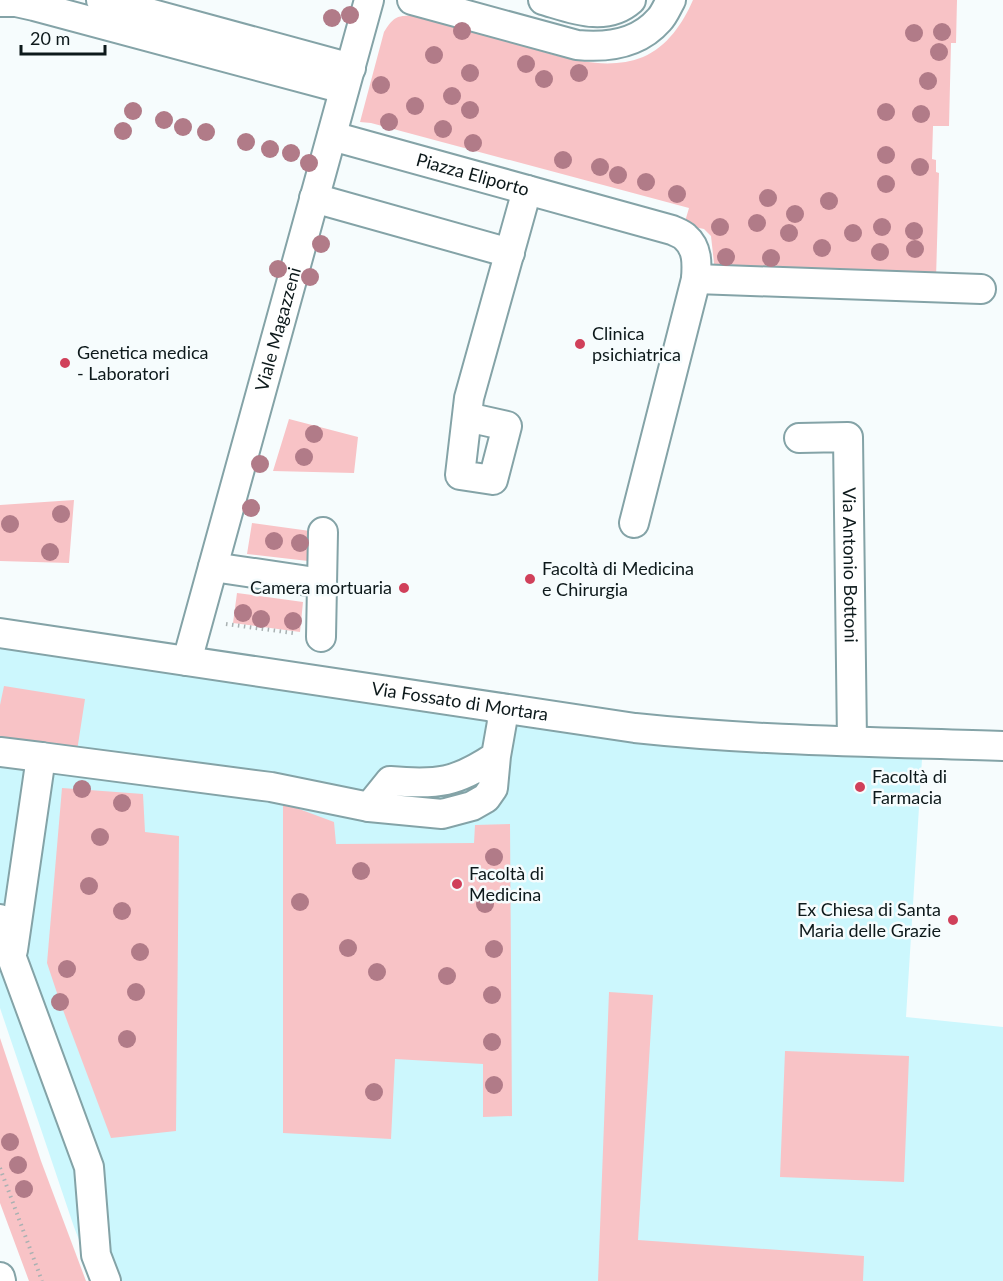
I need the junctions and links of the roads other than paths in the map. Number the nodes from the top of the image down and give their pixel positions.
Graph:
1 (101, 0) edge
2 (369, 0) edge
3 (412, 0) edge
4 (543, 0) edge
5 (631, 0) edge
6 (671, 0) edge
7 (0, 2) edge
8 (348, 79) junction
9 (332, 136) junction
10 (528, 190) junction
11 (315, 198) junction
12 (510, 254) junction
13 (696, 279) junction
14 (981, 289) dead end
15 (467, 417) dead end
16 (799, 438) dead end
17 (634, 523) dead end
18 (323, 532) dead end
19 (213, 567) junction
20 (322, 584) junction
21 (0, 633) edge
22 (321, 637) road end
23 (187, 661) junction
24 (500, 708) junction
25 (852, 741) junction
26 (1003, 746) edge
27 (0, 752) edge
28 (41, 757) junction
29 (11, 896) edge
30 (0, 919) edge
31 (12, 958) junction
32 (106, 1281) edge

1 - 8 street
2 - 8 street, Viale Magazzeni
3 - 6 street
4 - 5 street
7 - 8 street
8 - 9 street, Viale Magazzeni
9 - 10 street, Piazza Eliporto
9 - 11 street, Viale Magazzeni
10 - 12 street, Piazza Eliporto
10 - 13 street
11 - 12 street
11 - 19 street, Viale Magazzeni
12 - 15 street, Piazza Eliporto
13 - 14 street
13 - 17 street
16 - 25 street, Via Antonio Bottoni
18 - 20 street
19 - 20 street
19 - 23 street, Viale Magazzeni
20 - 22 street
21 - 23 street, Via Fossato di Mortara
23 - 24 street, Via Fossato di Mortara
24 - 25 street, Via Fossato di Mortara
24 - 28 street
25 - 26 street, Via Fossato di Mortara
27 - 28 street
28 - 29 street
29 - 31 street
30 - 31 street
31 - 32 street

